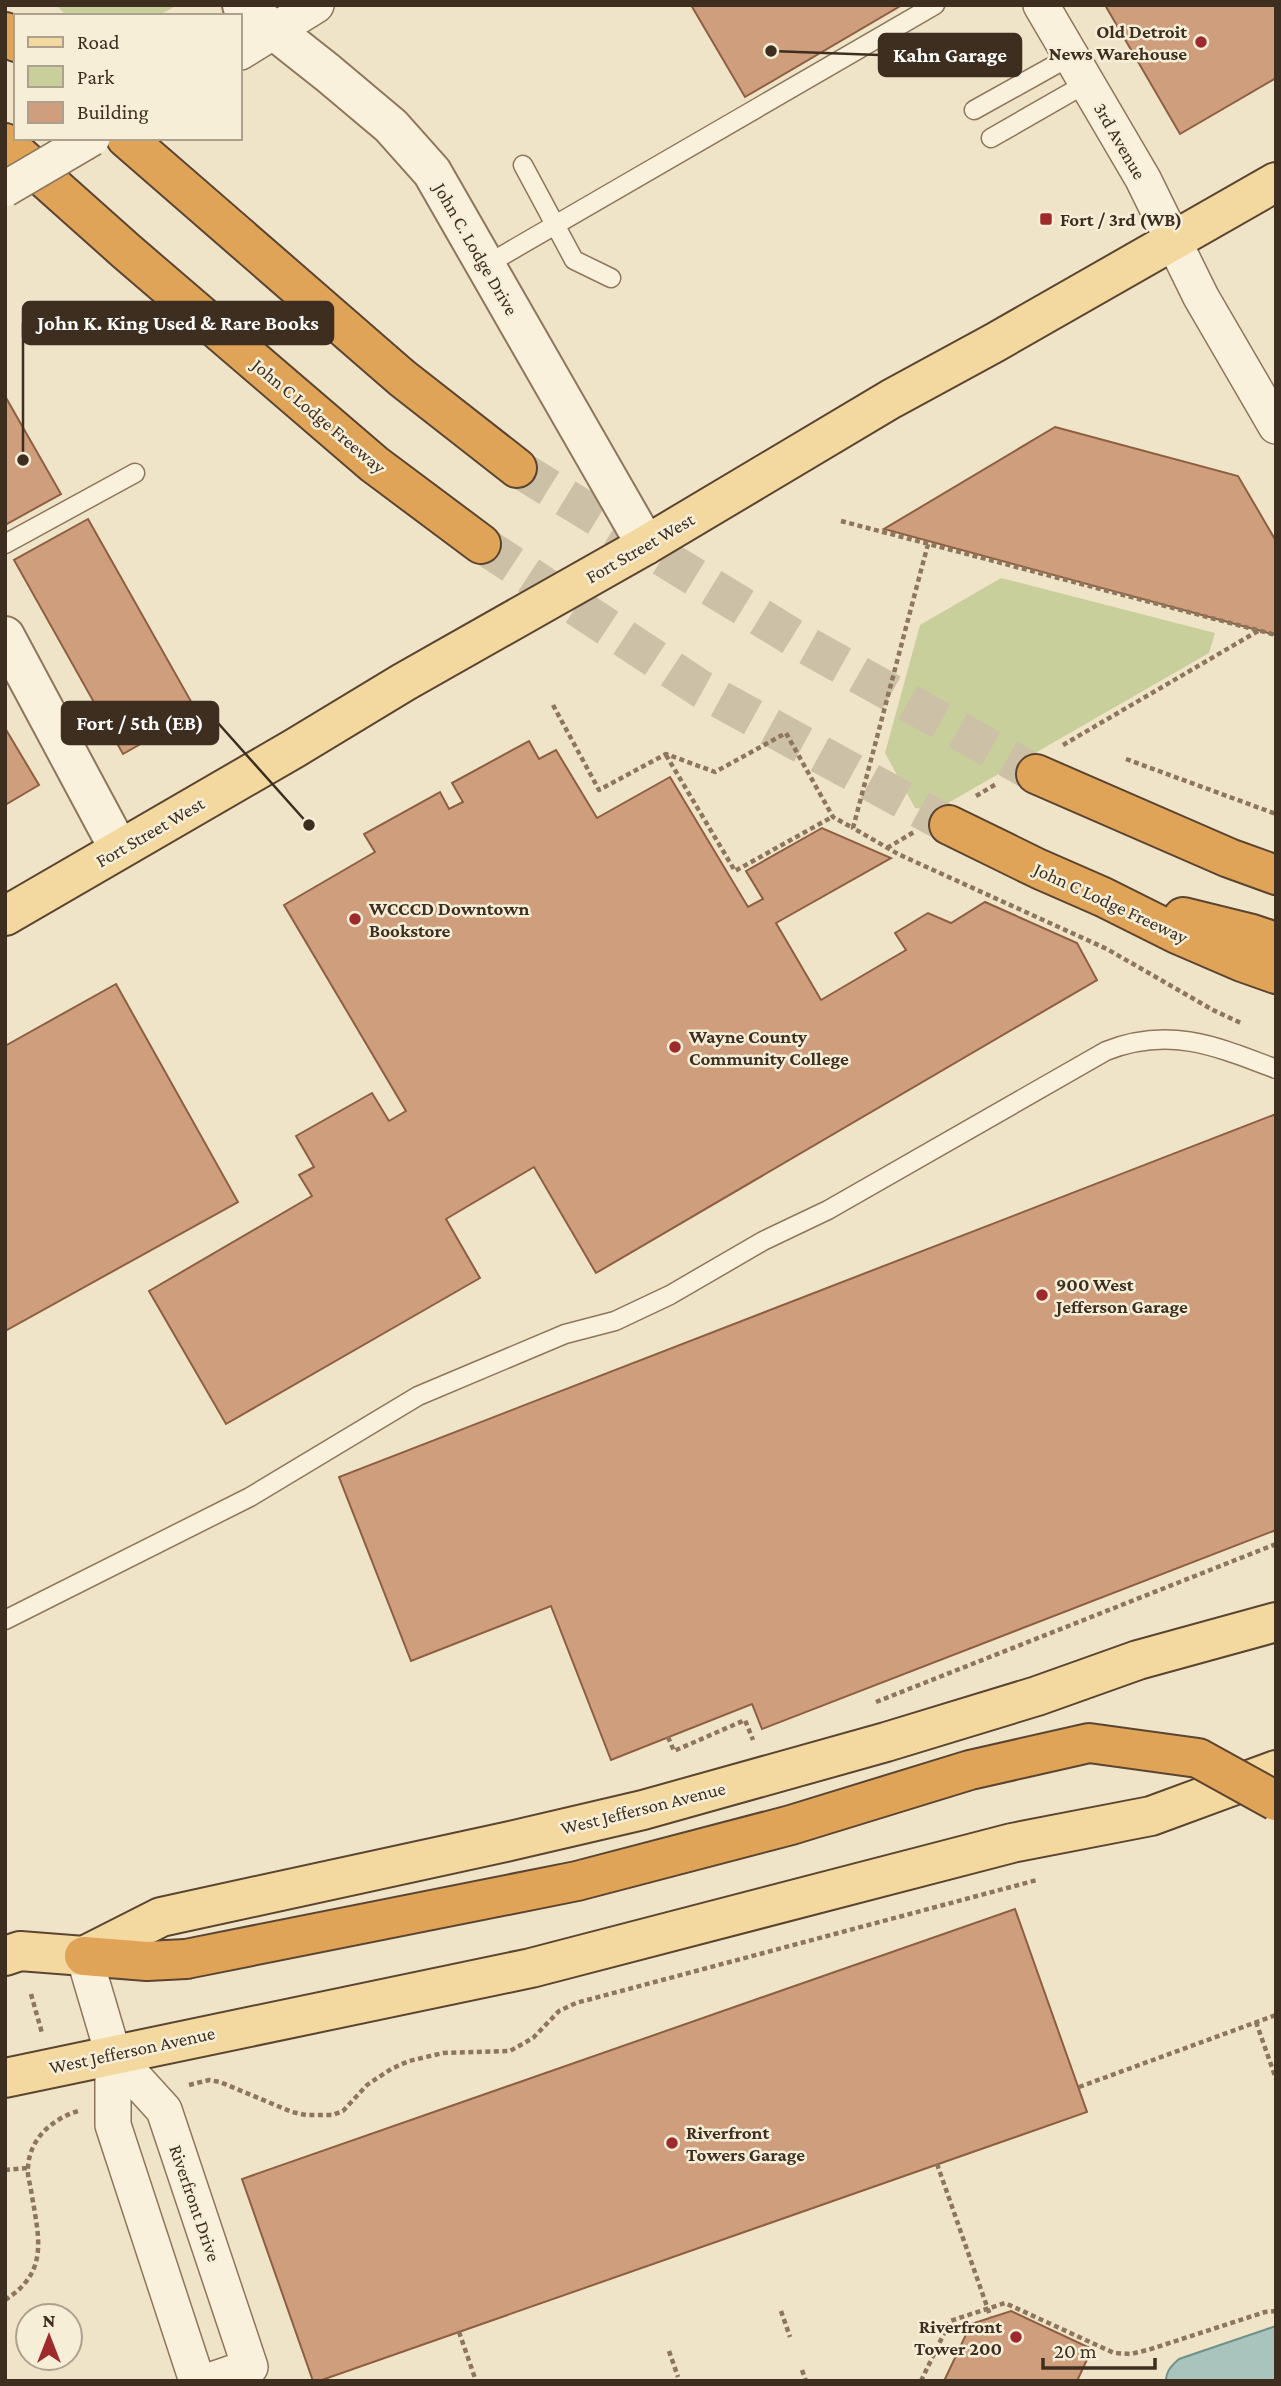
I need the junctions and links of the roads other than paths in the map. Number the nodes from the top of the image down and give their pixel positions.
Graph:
1 (242, 5) edge
2 (316, 5) edge
3 (935, 5) edge
4 (1041, 5) edge
5 (274, 31) junction
6 (242, 51) edge
7 (1079, 70) junction
8 (974, 110) dead end
9 (991, 138) dead end
10 (89, 140) edge
11 (128, 140) edge
12 (5, 142) edge
13 (523, 165) dead end
14 (1276, 182) edge
15 (5, 189) edge
16 (554, 226) junction
17 (1173, 240) junction
18 (486, 265) junction
19 (611, 278) dead end
20 (1276, 426) edge
21 (517, 468) tunnel mouth
22 (135, 473) dead end
23 (5, 544) edge
24 (481, 544) tunnel mouth
25 (646, 545) junction
26 (5, 636) edge
27 (1033, 767) tunnel mouth
28 (948, 817) tunnel mouth
29 (120, 849) junction
30 (1276, 875) edge
31 (1103, 897) junction
32 (5, 916) edge
33 (1276, 942) edge
34 (1259, 968) edge
35 (1276, 986) edge
36 (1276, 1069) edge
37 (5, 1620) edge
38 (1276, 1622) edge
39 (1276, 1770) edge
40 (1276, 1801) edge
41 (5, 1956) edge
42 (83, 1956) junction
43 (113, 2054) junction
44 (5, 2078) edge
45 (197, 2381) edge
46 (208, 2381) edge

1 - 5 street, John C. Lodge Drive
2 - 5 street
3 - 16 lane
4 - 7 street, 3rd Avenue
5 - 6 street
5 - 18 street, John C. Lodge Drive
7 - 8 lane
7 - 9 lane
7 - 17 street, 3rd Avenue
10 - 15 street, bridge
11 - 21 highway
12 - 24 highway, John C Lodge Freeway
13 - 16 lane
14 - 17 main road, Fort Street West
16 - 18 lane
16 - 19 lane
17 - 20 street, 3rd Avenue
17 - 25 main road, Fort Street West
18 - 25 street, John C. Lodge Drive
22 - 23 lane
25 - 29 main road, Fort Street West
26 - 29 street
27 - 30 highway
28 - 31 highway, John C Lodge Freeway
29 - 32 main road, Fort Street West
31 - 33 highway
31 - 34 highway, John C Lodge Freeway
34 - 35 highway, John C Lodge Freeway
36 - 37 lane
38 - 42 main road, West Jefferson Avenue
39 - 43 main road, West Jefferson Avenue
40 - 42 highway, bridge
41 - 42 main road
42 - 43 street, Riverfront Drive
43 - 44 main road, West Jefferson Avenue
43 - 45 street, Riverfront Drive
43 - 46 street, Riverfront Drive

